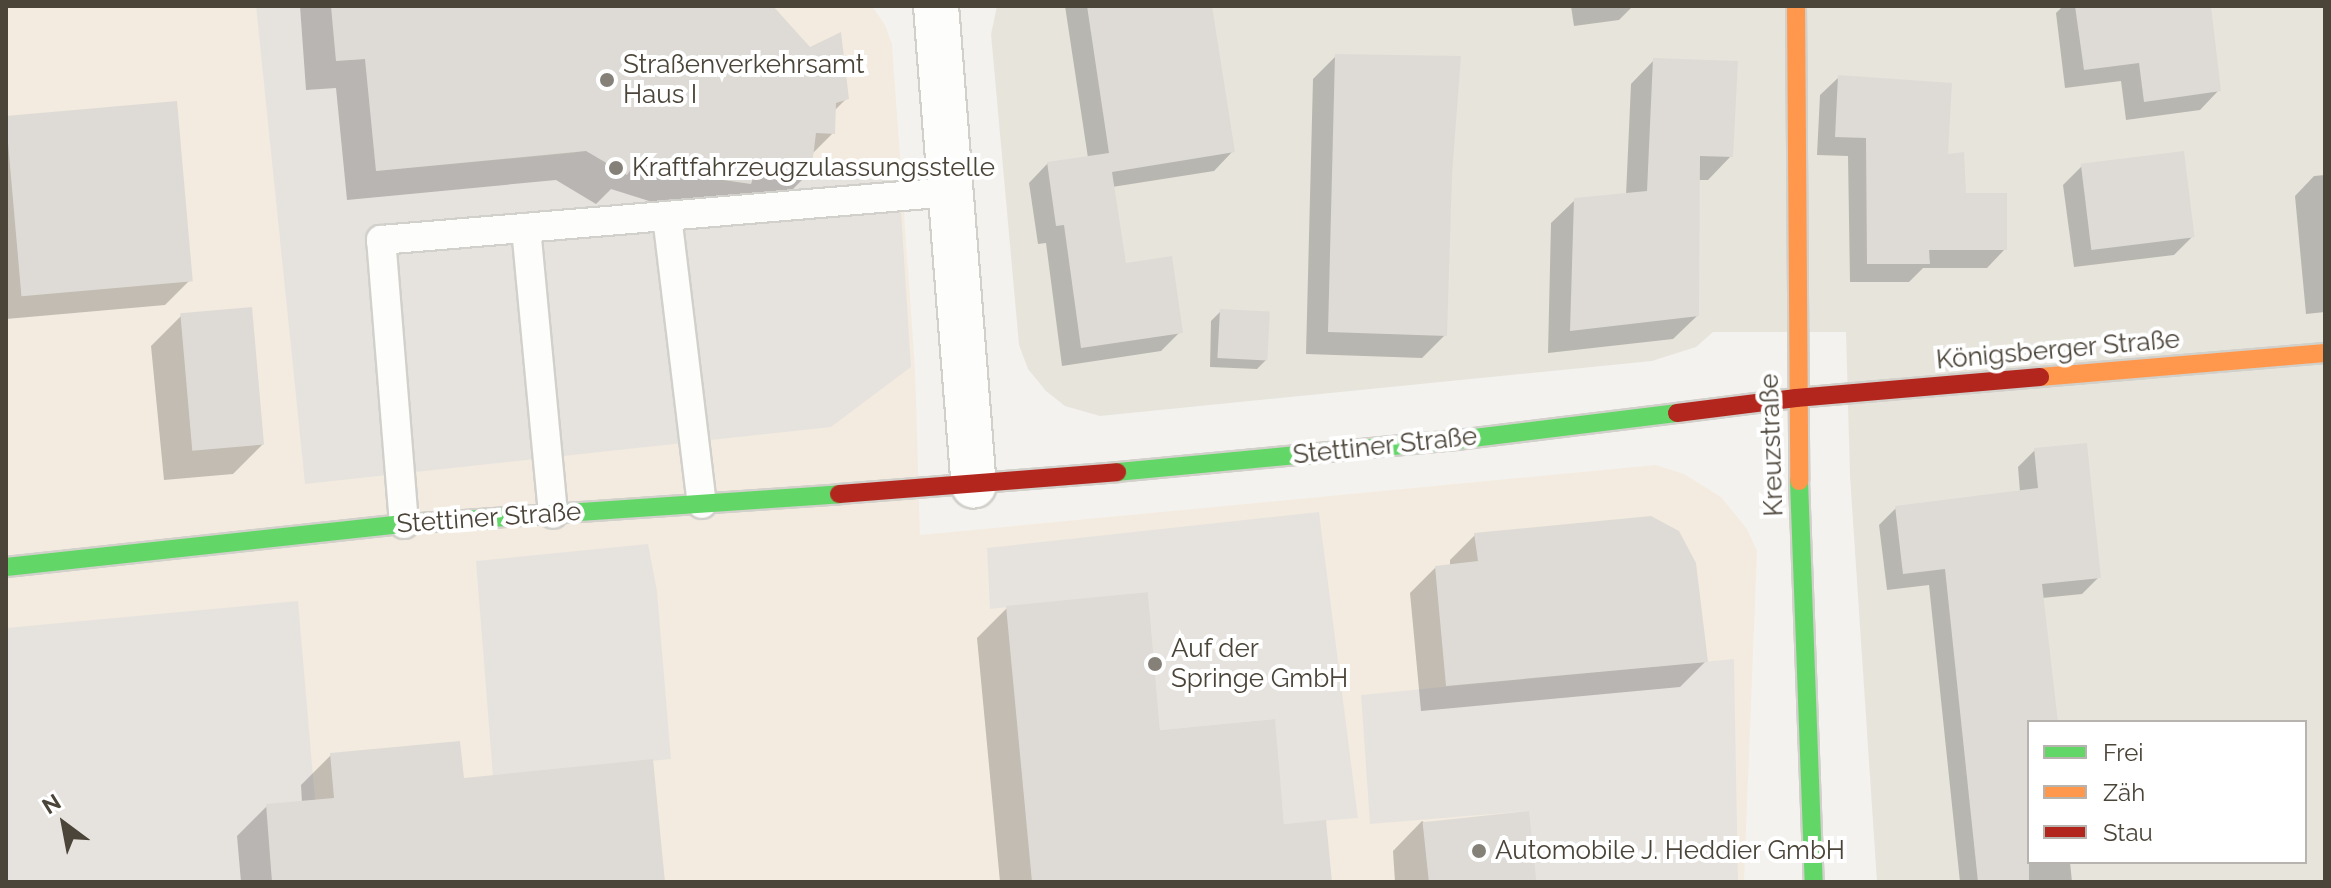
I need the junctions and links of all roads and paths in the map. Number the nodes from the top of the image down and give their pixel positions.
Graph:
1 (936, 6) edge
2 (1796, 6) edge
3 (950, 192) junction
4 (667, 216) junction
5 (526, 228) junction
6 (2325, 353) edge
7 (1796, 398) junction
8 (974, 485) junction
9 (702, 504) junction
10 (553, 514) junction
11 (404, 524) junction
12 (6, 567) edge
13 (1814, 882) edge

1 - 3 street
2 - 7 street, Kreuzstraße
3 - 4 lane
3 - 8 street
4 - 5 lane
4 - 9 lane
5 - 10 lane
5 - 11 lane
6 - 7 street, Königsberger Straße
7 - 8 street, Stettiner Straße
7 - 13 street, Kreuzstraße
8 - 9 street, Stettiner Straße
9 - 10 street, Stettiner Straße
10 - 11 street, Stettiner Straße
11 - 12 street, Stettiner Straße

